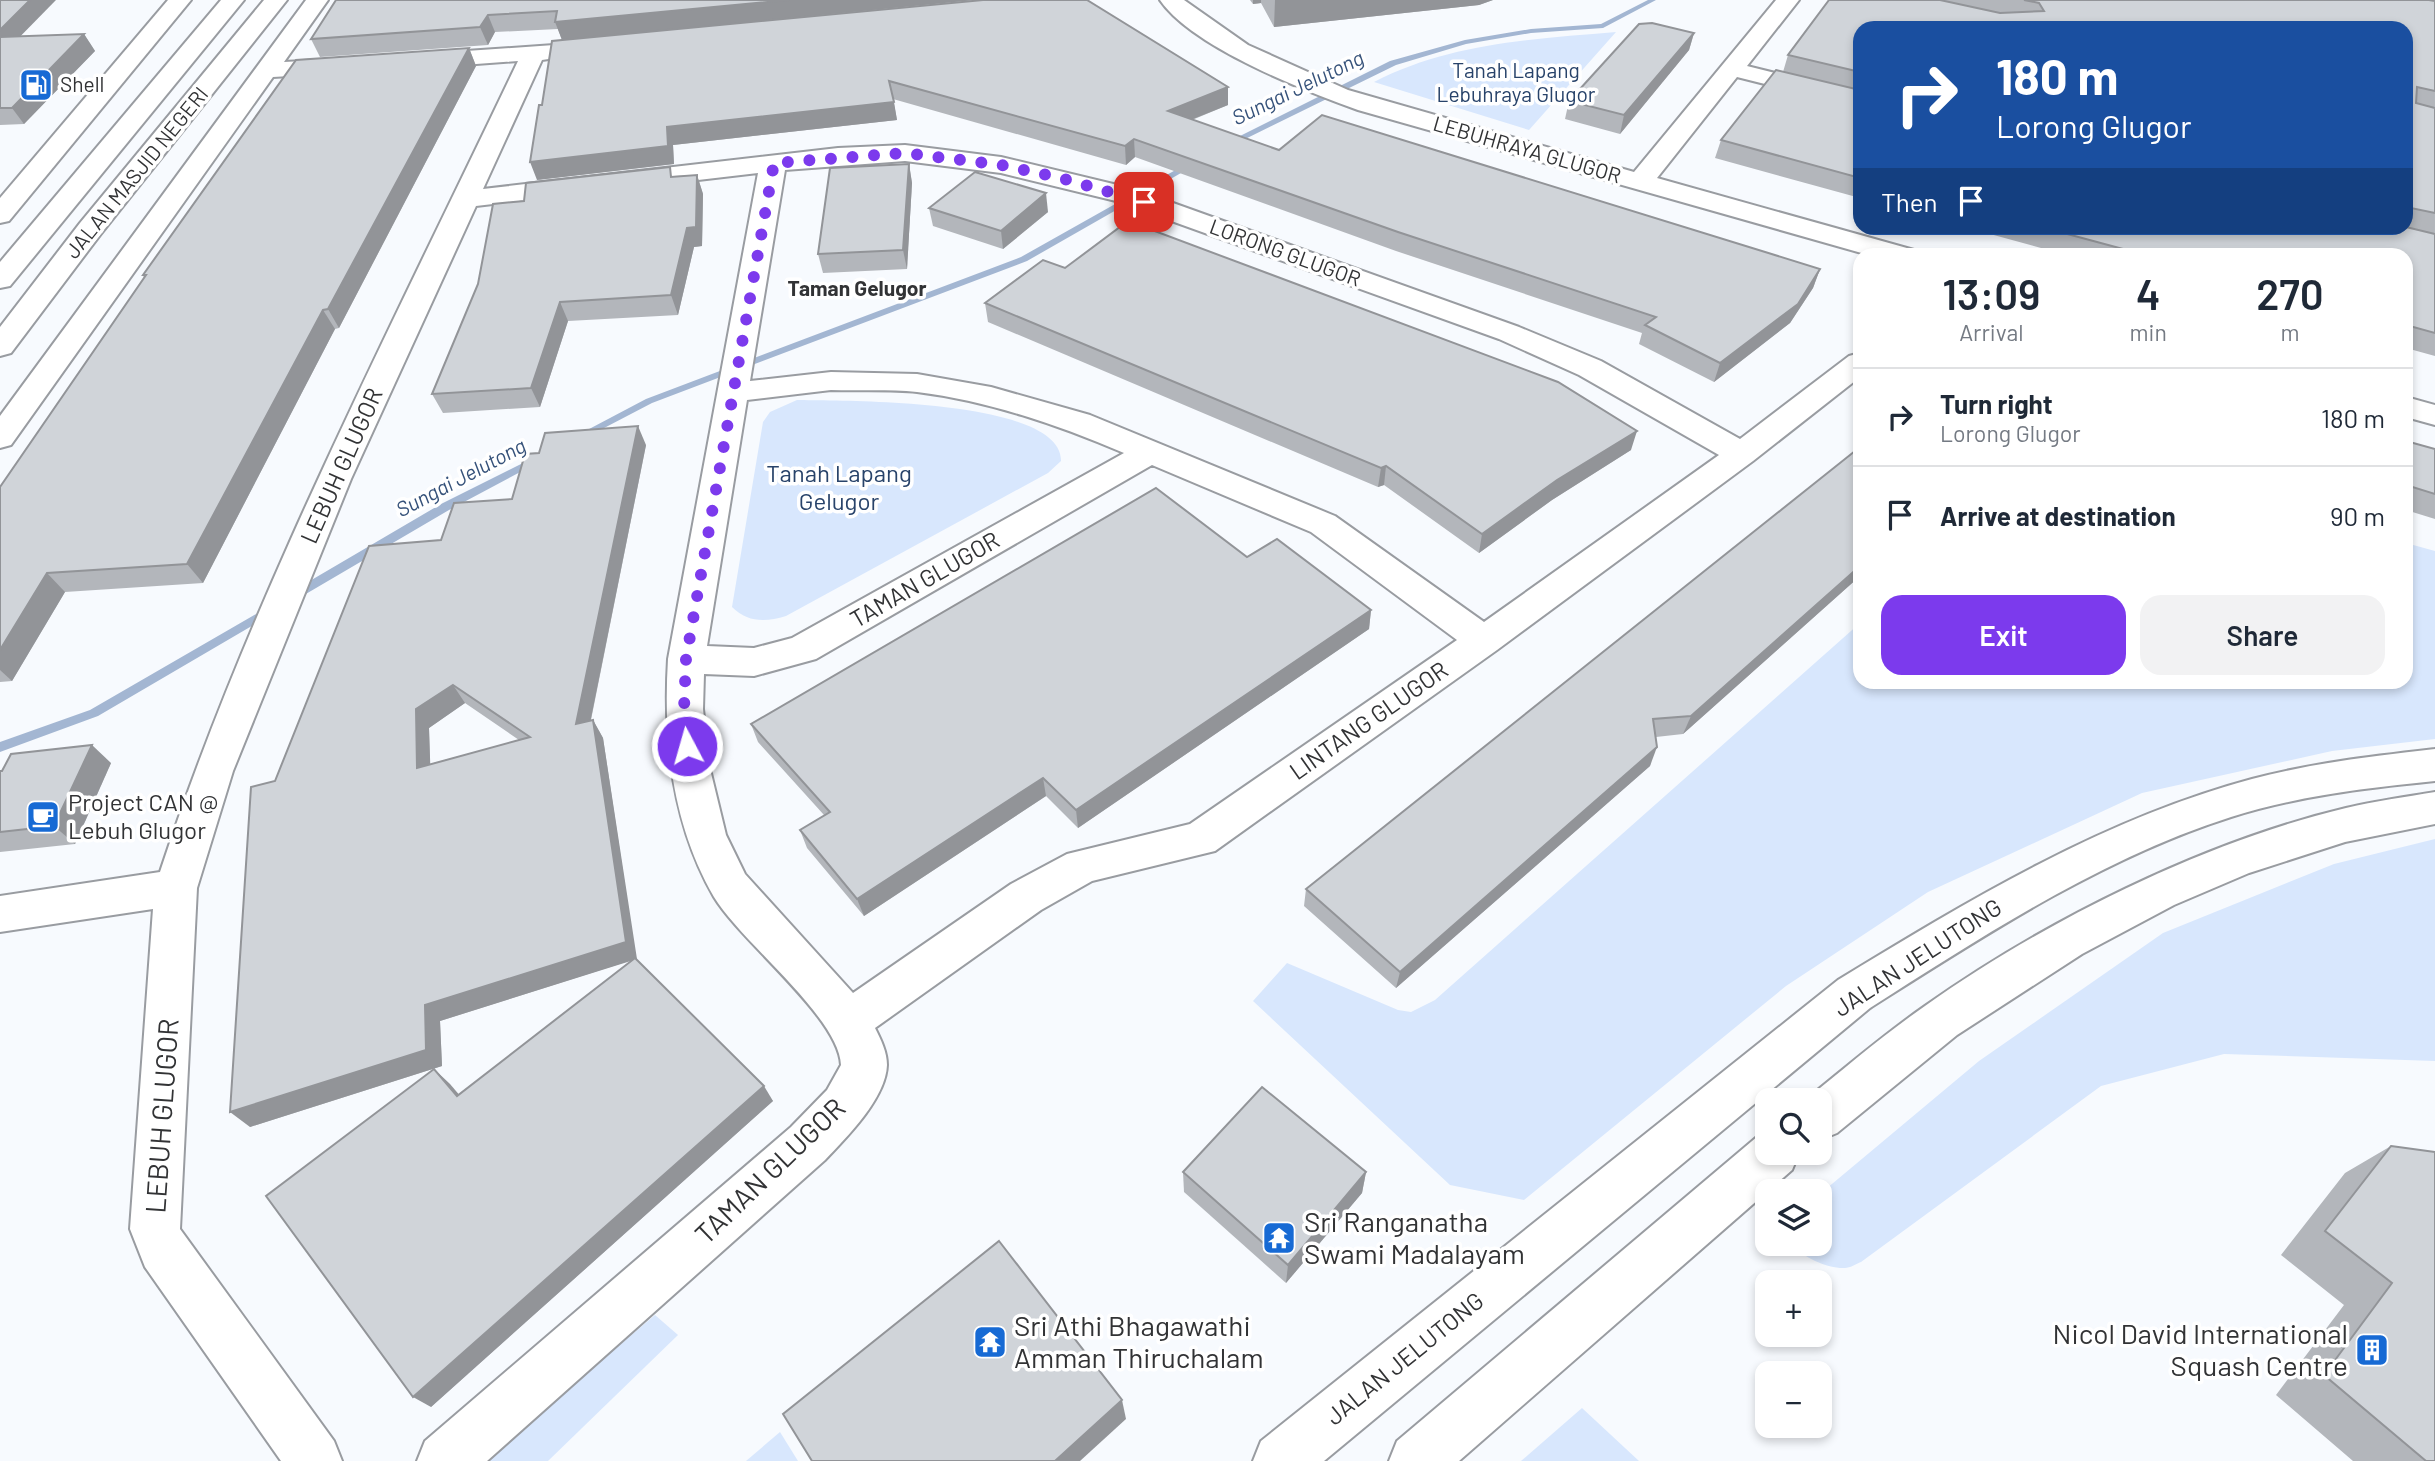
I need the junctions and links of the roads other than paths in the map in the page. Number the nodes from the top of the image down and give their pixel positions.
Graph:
1 (180, 0) edge
2 (233, 0) edge
3 (276, 0) edge
4 (317, 0) edge
5 (1171, 0) edge
6 (1788, 0) edge
7 (206, 32) junction
8 (151, 35) junction
9 (573, 50) edge
10 (533, 54) junction
11 (394, 63) edge
12 (368, 64) edge
13 (1732, 69) junction
14 (266, 70) junction
15 (1853, 99) edge
16 (774, 163) junction
17 (1640, 182) junction
18 (75, 190) junction
19 (10, 192) edge
20 (465, 199) junction
21 (0, 215) edge
22 (1875, 248) edge
23 (0, 280) edge
24 (0, 348) edge
25 (1853, 367) edge
26 (735, 387) junction
27 (2413, 395) edge
28 (2435, 401) edge
29 (2413, 409) edge
30 (2435, 415) edge
31 (0, 438) edge
32 (1150, 452) junction
33 (1742, 454) junction
34 (1484, 641) junction
35 (686, 659) junction
36 (2435, 765) edge
37 (2435, 808) edge
38 (176, 888) junction
39 (0, 914) edge
40 (849, 1021) junction
41 (1832, 1107) edge
42 (1761, 1165) edge
43 (314, 1461) edge
44 (445, 1461) edge
45 (1281, 1461) edge
46 (1417, 1461) edge

1 - 8 main road
2 - 7 main road, JALAN MASJID NEGERI
3 - 24 main road, JALAN MASJID NEGERI
4 - 14 main road
5 - 17 main road, LEBUHRAYA GLUGOR
6 - 13 main road
7 - 8 main road
7 - 18 main road, JALAN MASJID NEGERI
8 - 19 main road
9 - 10 main road
10 - 11 main road
10 - 20 main road, LEBUH GLUGOR
12 - 14 main road
13 - 15 main road
13 - 17 main road
14 - 31 main road
16 - 20 main road, LORONG GLUGOR
16 - 26 main road, TAMAN GLUGOR
16 - 33 main road, LORONG GLUGOR
17 - 22 main road, LEBUHRAYA GLUGOR
18 - 19 main road
18 - 23 main road, JALAN MASJID NEGERI
19 - 21 main road
20 - 38 main road, LEBUH GLUGOR
25 - 33 main road, LINTANG GLUGOR
26 - 32 main road
26 - 35 main road, TAMAN GLUGOR
27 - 28 main road
29 - 30 main road
32 - 34 main road
32 - 35 main road, TAMAN GLUGOR
33 - 34 main road, LINTANG GLUGOR
34 - 40 main road, LINTANG GLUGOR
35 - 40 main road, TAMAN GLUGOR
36 - 45 main road, JALAN JELUTONG
37 - 41 main road
38 - 39 main road
38 - 43 main road, LEBUH GLUGOR
40 - 44 main road, TAMAN GLUGOR
42 - 46 main road

